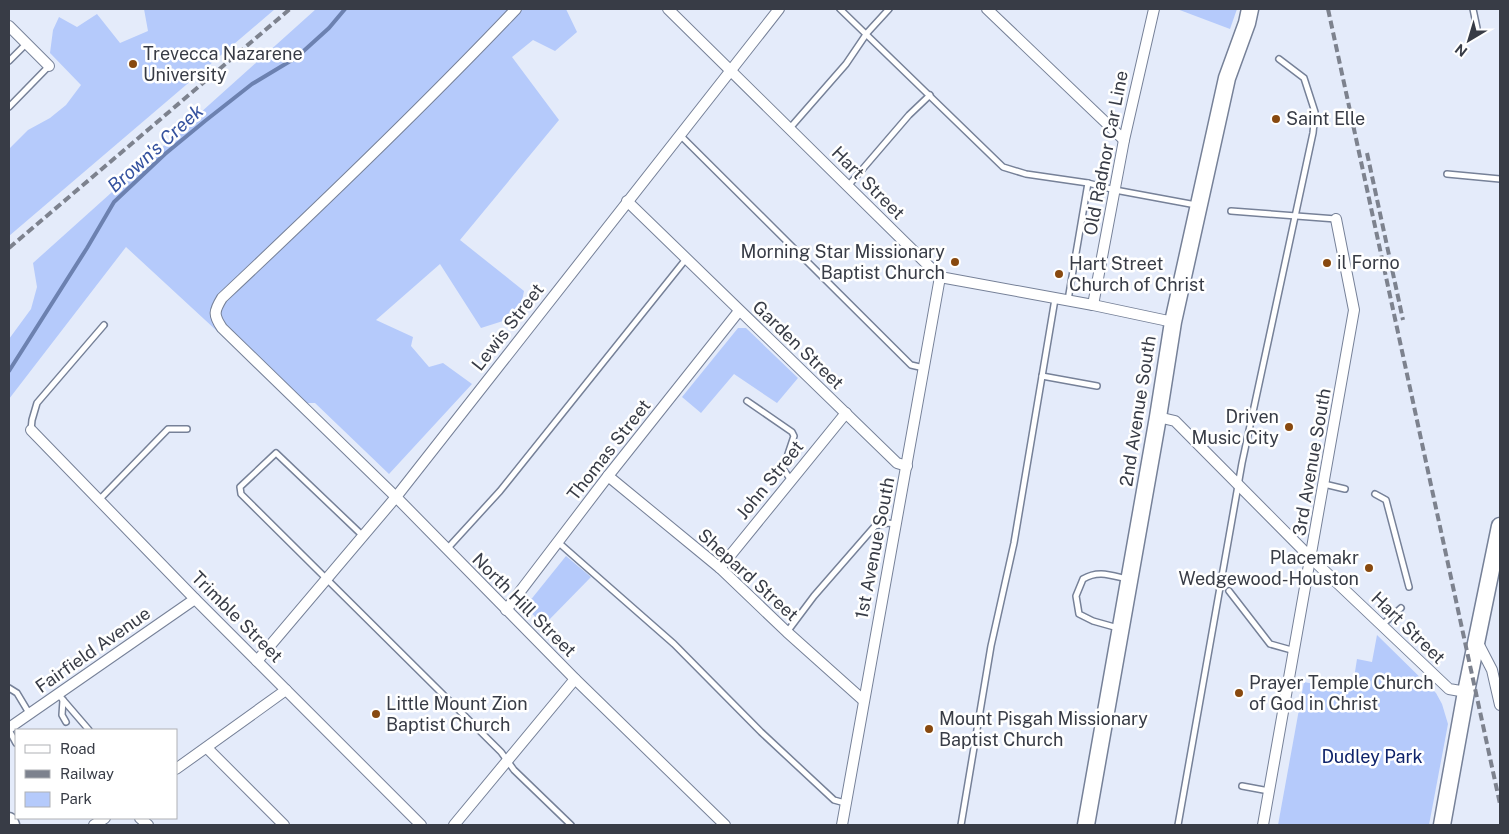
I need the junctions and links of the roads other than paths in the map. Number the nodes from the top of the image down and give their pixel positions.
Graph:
1 (516, 9) edge
2 (668, 9) edge
3 (779, 9) edge
4 (840, 9) edge
5 (889, 9) edge
6 (987, 9) edge
7 (1250, 9) edge
8 (1473, 9) edge
9 (1150, 11) edge
10 (9, 26) edge
11 (1477, 28) dead end
12 (867, 34) junction
13 (26, 44) junction
14 (1279, 59) dead end
15 (9, 61) edge
16 (49, 66) joint
17 (730, 70) junction
18 (930, 96) junction
19 (9, 107) edge
20 (790, 128) junction
21 (680, 135) junction
22 (1124, 140) junction
23 (1447, 174) dead end
24 (1500, 179) edge
25 (1088, 183) junction
26 (847, 186) junction
27 (1115, 190) junction
28 (627, 201) junction
29 (1199, 205) junction
30 (1230, 211) dead end
31 (1295, 216) junction
32 (1336, 219) joint
33 (687, 258) junction
34 (940, 277) junction
35 (1056, 298) junction
36 (1068, 300) junction
37 (1093, 305) junction
38 (739, 311) junction
39 (1173, 322) junction
40 (104, 325) dead end
41 (924, 368) junction
42 (1042, 376) junction
43 (1097, 386) dead end
44 (747, 401) dead end
45 (846, 413) junction
46 (1158, 417) junction
47 (187, 429) dead end
48 (31, 430) joint
49 (908, 466) junction
50 (608, 476) junction
51 (791, 480) junction
52 (1324, 484) junction
53 (1238, 486) junction
54 (1345, 489) dead end
55 (1375, 494) dead end
56 (396, 497) junction
57 (99, 500) junction
58 (896, 524) junction
59 (1500, 526) edge
60 (363, 536) junction
61 (559, 543) junction
62 (447, 550) junction
63 (1312, 559) junction
64 (720, 568) junction
65 (326, 580) junction
66 (1130, 580) junction
67 (1410, 587) dead end
68 (1229, 591) dead end
69 (195, 599) junction
70 (1401, 608) dead end
71 (506, 610) junction
72 (1382, 625) junction
73 (1121, 628) junction
74 (787, 632) junction
75 (1477, 641) junction
76 (1295, 651) junction
77 (257, 661) junction
78 (575, 678) junction
79 (9, 688) edge
80 (286, 690) junction
81 (1466, 692) junction
82 (60, 697) junction
83 (864, 700) junction
84 (1500, 705) edge
85 (29, 713) junction
86 (66, 722) dead end
87 (9, 729) edge
88 (88, 729) edge
89 (15, 741) edge
90 (207, 748) junction
91 (508, 761) junction
92 (178, 768) edge
93 (1242, 786) dead end
94 (1269, 791) junction
95 (846, 803) junction
96 (9, 821) edge
97 (11, 825) edge
98 (284, 825) edge
99 (421, 825) edge
100 (454, 825) edge
101 (572, 825) edge
102 (725, 825) edge
103 (842, 825) edge
104 (961, 825) edge
105 (1086, 825) edge
106 (1178, 825) edge
107 (1263, 825) edge
108 (1442, 825) edge

1 - 56 street, North Hill Street
2 - 17 street, Hart Street
3 - 17 street, Lewis Street
4 - 12 lane
5 - 12 lane
6 - 22 street
7 - 29 main road, 2nd Avenue South
8 - 11 lane
9 - 22 street, Old Radnor Car Line
10 - 13 street
12 - 18 lane
12 - 20 lane
13 - 15 lane
13 - 16 street
14 - 31 lane
16 - 19 lane
17 - 20 street, Hart Street
17 - 21 street, Lewis Street
18 - 25 lane
18 - 26 lane
20 - 26 street, Hart Street
21 - 28 street, Lewis Street
21 - 41 lane
22 - 27 street, Old Radnor Car Line
23 - 24 lane
25 - 27 lane
25 - 36 lane
26 - 34 street, Hart Street
27 - 29 lane
27 - 37 street, Old Radnor Car Line
28 - 33 street, Garden Street
28 - 56 street, Lewis Street
29 - 39 main road, 2nd Avenue South
30 - 31 lane
31 - 32 lane
31 - 53 lane
32 - 52 street, 3rd Avenue South
33 - 38 street, Garden Street
33 - 62 lane
34 - 35 street
34 - 41 street, 1st Avenue South
35 - 36 street
35 - 42 lane
36 - 37 street
37 - 39 street
38 - 45 street, Garden Street
38 - 50 street, Thomas Street
39 - 46 main road, 2nd Avenue South
40 - 48 lane
41 - 49 street, 1st Avenue South
42 - 43 lane
42 - 104 lane
44 - 51 lane
45 - 49 street, Garden Street
45 - 51 street, John Street
46 - 53 street, Hart Street
46 - 66 main road, 2nd Avenue South
47 - 57 lane
48 - 57 street, Trimble Street
49 - 58 street, 1st Avenue South
50 - 61 street, Thomas Street
50 - 64 street, Shepard Street
51 - 64 street, John Street
52 - 54 lane
52 - 63 street, 3rd Avenue South
53 - 63 street, Hart Street
53 - 106 lane
55 - 67 lane
56 - 60 street, Lewis Street
56 - 62 street, North Hill Street
57 - 69 street, Trimble Street
58 - 74 lane
58 - 83 street, 1st Avenue South
59 - 75 main road
60 - 65 street, Lewis Street
60 - 65 lane
61 - 71 street, Thomas Street
61 - 95 lane
62 - 71 street, North Hill Street
63 - 72 street, Hart Street
63 - 76 street, 3rd Avenue South
64 - 74 street, Shepard Street
65 - 77 street, Lewis Street
65 - 91 lane
66 - 73 main road, 2nd Avenue South
66 - 73 lane
68 - 76 lane
69 - 77 street, Trimble Street
69 - 82 street, Fairfield Avenue
70 - 72 lane
71 - 78 street, North Hill Street
72 - 81 street, Hart Street
73 - 105 main road, 2nd Avenue South
74 - 83 street, Shepard Street
75 - 81 main road
75 - 84 street
76 - 94 street, 3rd Avenue South
77 - 80 street, Trimble Street
78 - 91 street
78 - 102 street, North Hill Street
79 - 85 lane
80 - 90 street
80 - 99 street, Trimble Street
81 - 108 main road
82 - 85 street, Fairfield Avenue
82 - 86 lane
82 - 88 lane
83 - 95 street, 1st Avenue South
85 - 87 street, Fairfield Avenue
87 - 89 lane
90 - 92 street
90 - 98 street
91 - 100 street
91 - 101 lane
93 - 94 lane
94 - 107 street, 3rd Avenue South
95 - 103 street, 1st Avenue South
96 - 97 main road

